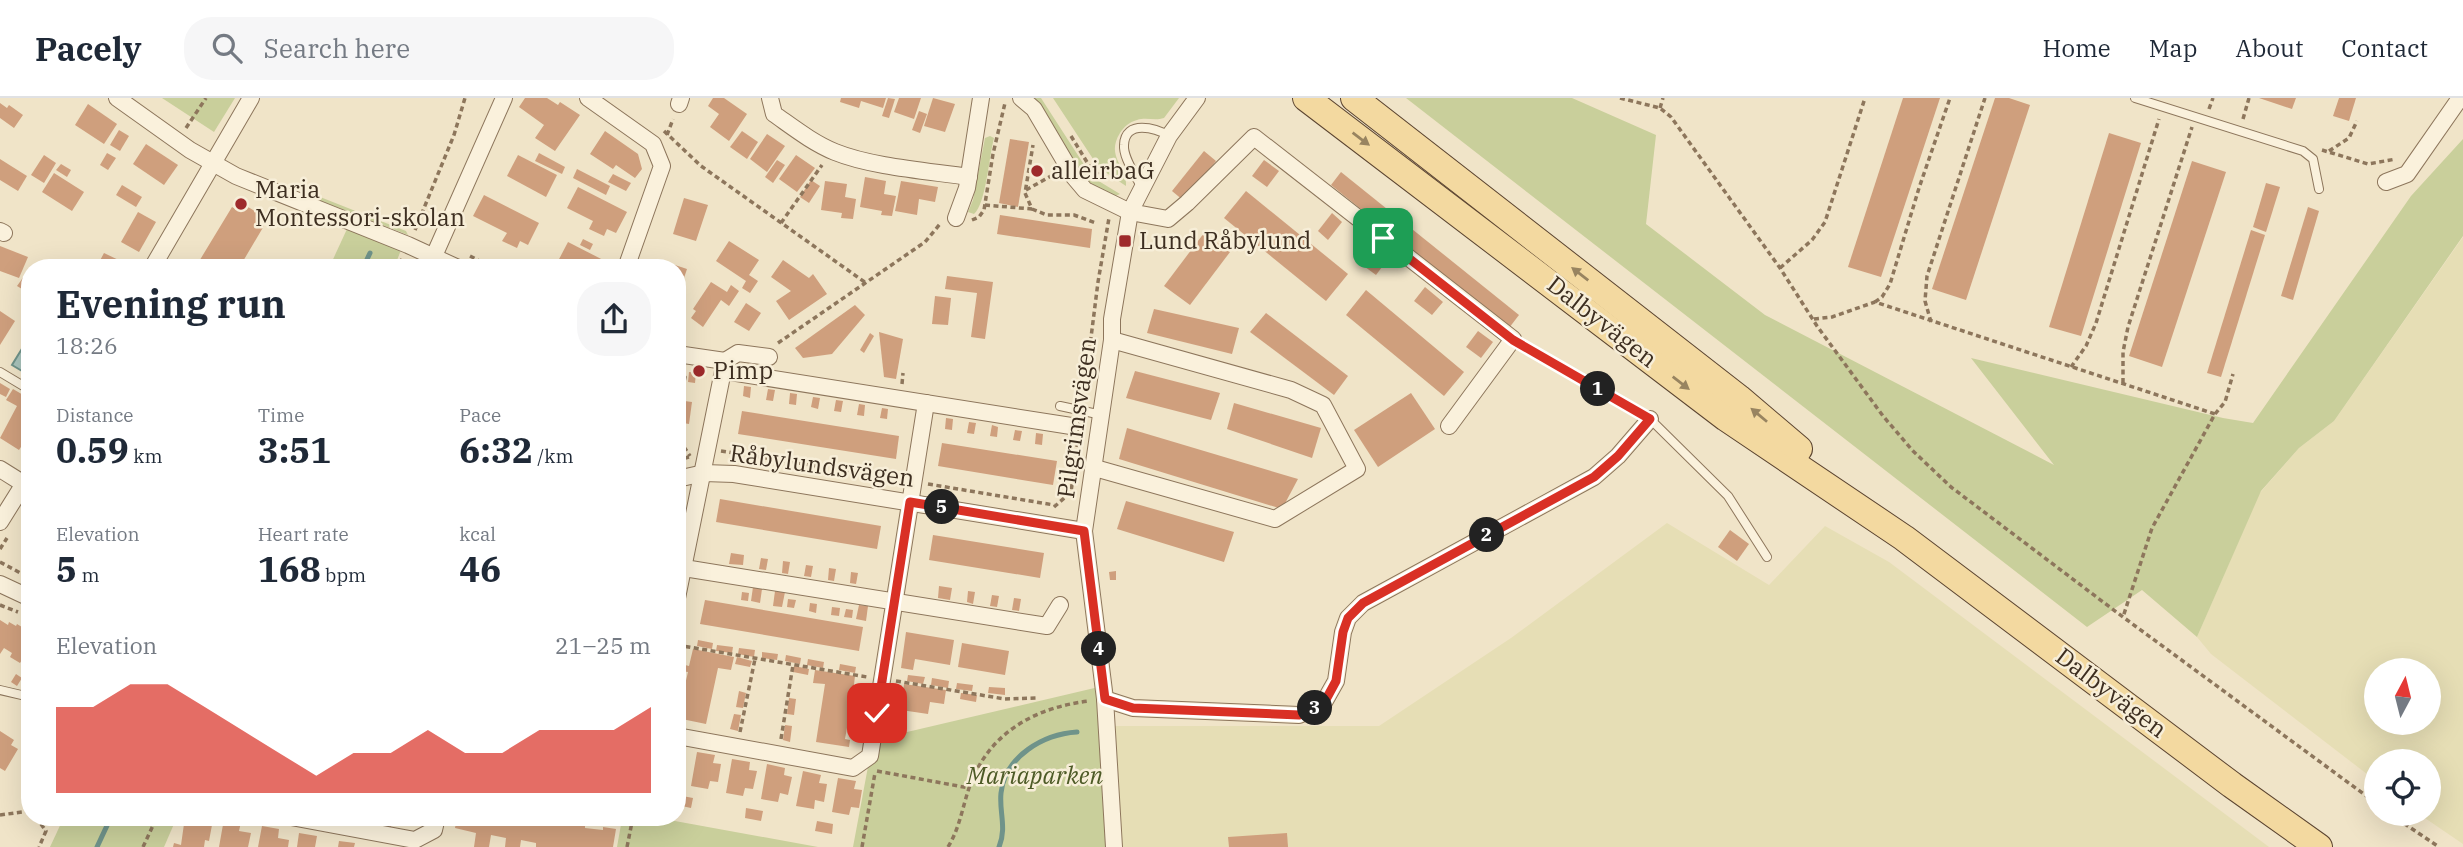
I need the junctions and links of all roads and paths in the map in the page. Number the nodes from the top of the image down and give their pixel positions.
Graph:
1 (117, 98) edge
2 (206, 98) edge
3 (251, 98) edge
4 (465, 98) edge
5 (504, 98) edge
6 (588, 98) edge
7 (770, 98) edge
8 (981, 98) edge
9 (1006, 98) edge
10 (1021, 98) edge
11 (1197, 98) edge
12 (1306, 98) edge
13 (1354, 98) edge
14 (1620, 98) edge
15 (1663, 98) edge
16 (1865, 98) edge
17 (1950, 98) edge
18 (1985, 98) edge
19 (2135, 98) edge
20 (2249, 98) edge
21 (2460, 98) edge
22 (680, 101) edge
23 (2163, 107) junction
24 (1660, 108) junction
25 (2195, 117) junction
26 (2357, 121) dead end
27 (658, 126) dead end
28 (186, 129) dead end
29 (1068, 130) dead end
30 (2239, 131) junction
31 (668, 134) junction
32 (1169, 136) junction
33 (1033, 145) dead end
34 (832, 151) junction
35 (2303, 151) junction
36 (2327, 152) junction
37 (659, 156) junction
38 (2403, 158) dead end
39 (214, 165) junction
40 (1051, 176) dead end
41 (969, 177) junction
42 (2386, 182) dead end
43 (2319, 189) dead end
44 (1026, 190) junction
45 (1136, 200) junction
46 (985, 204) junction
47 (1111, 205) junction
48 (1032, 209) junction
49 (956, 218) junction
50 (780, 223) junction
51 (1096, 223) dead end
52 (408, 245) junction
53 (434, 256) junction
54 (157, 259) edge
55 (440, 259) edge
56 (629, 259) edge
57 (1780, 268) junction
58 (866, 283) junction
59 (1875, 302) junction
60 (1812, 319) junction
61 (1931, 322) junction
62 (1112, 340) junction
63 (1513, 340) junction
64 (778, 343) dead end
65 (686, 356) edge
66 (769, 358) dead end
67 (725, 366) junction
68 (2071, 367) junction
69 (0, 372) edge
70 (2233, 374) dead end
71 (2123, 383) junction
72 (21, 385) edge
73 (926, 403) junction
74 (1060, 407) dead end
75 (1082, 411) junction
76 (2215, 414) junction
77 (1102, 415) junction
78 (1650, 419) junction
79 (1071, 426) dead end
80 (1449, 426) dead end
81 (686, 450) edge
82 (708, 452) junction
83 (690, 457) dead end
84 (1095, 468) junction
85 (0, 469) edge
86 (704, 473) junction
87 (21, 477) edge
88 (686, 477) edge
89 (914, 482) junction
90 (21, 489) edge
91 (910, 502) junction
92 (1054, 505) junction
93 (0, 522) edge
94 (1050, 526) junction
95 (1084, 531) junction
96 (1905, 538) junction
97 (686, 554) edge
98 (1768, 557) dead end
99 (0, 562) edge
100 (21, 573) edge
101 (686, 578) edge
102 (0, 584) edge
103 (21, 594) edge
104 (894, 602) junction
105 (1060, 605) dead end
106 (2123, 617) junction
107 (686, 647) edge
108 (755, 659) junction
109 (793, 665) junction
110 (882, 679) junction
111 (0, 690) edge
112 (21, 695) edge
113 (1036, 698) dead end
114 (1105, 699) junction
115 (686, 738) edge
116 (737, 747) junction
117 (779, 754) junction
118 (869, 766) junction
119 (969, 788) junction
120 (2364, 794) edge
121 (21, 812) edge
122 (0, 816) edge
123 (42, 826) edge
124 (152, 826) edge
125 (340, 826) edge
126 (435, 826) edge
127 (631, 826) edge
128 (2408, 826) edge
129 (39, 847) edge
130 (143, 847) edge
131 (627, 847) edge
132 (862, 847) edge
133 (948, 847) edge
134 (1114, 847) edge
135 (2319, 847) edge
136 (2439, 847) edge

1 - 39 street
2 - 28 path
3 - 39 street
4 - 52 path
5 - 53 street
6 - 37 street
7 - 34 street
8 - 41 street
9 - 46 path
10 - 47 street
11 - 32 street, Pilgrimsvägen
12 -> 96 main road, Dalbyvägen
96 -> 13 main road, Dalbyvägen
14 - 24 path
15 - 24 path
16 - 57 path
17 - 59 path
18 - 61 path
19 - 23 lane
20 - 30 path
21 - 42 street
22 - 31 path
23 - 25 lane
23 - 68 path
24 - 57 path
25 - 30 lane
25 - 71 path
26 - 36 path
27 - 31 path
29 - 45 path
30 - 35 lane
31 - 37 path
31 - 50 path
32 - 45 street, Pilgrimsvägen
32 - 45 lane
33 - 44 path
34 - 41 street
34 - 50 path
35 - 36 path
35 - 43 lane
36 - 38 path
37 - 56 street
39 - 52 street
39 - 54 street
40 - 44 path
41 - 49 street
44 - 48 path
45 - 47 street
45 - 62 street, Pilgrimsvägen
45 - 63 street
46 - 48 path
46 - 49 path
47 - 75 path
48 - 51 path
49 - 58 path
50 - 58 path
52 - 53 street
53 - 55 street
57 - 60 path
58 - 64 path
59 - 60 path
59 - 61 path
60 - 106 path
61 - 68 path
62 - 77 street, Pilgrimsvägen
62 - 84 street
63 - 78 lane
63 - 80 street
65 - 67 street
66 - 67 street
67 - 73 street
67 - 82 street
68 - 71 path
69 - 72 lane
70 - 76 path
71 - 76 path
73 - 79 street
73 - 89 street
74 - 75 lane
75 - 77 lane
75 - 92 path
76 - 106 path
77 - 84 street, Pilgrimsvägen
78 - 98 lane
78 - 114 street
81 - 83 path
82 - 86 street
82 - 89 path
84 - 95 street, Pilgrimsvägen
85 - 87 street
86 - 88 street, Råbylundsvägen
86 - 91 street, Råbylundsvägen
86 - 97 street
89 - 91 street
89 - 92 path
90 - 93 street
91 - 94 street, Råbylundsvägen
91 - 104 street
92 - 94 path
94 - 95 street, Råbylundsvägen
95 - 114 street, Pilgrimsvägen
96 - 135 main road, Dalbyvägen
99 - 100 path
101 - 104 street
102 - 103 street
104 - 105 street
104 - 110 street
106 - 120 path
107 - 108 path
108 - 109 path
108 - 116 path
109 - 110 path
109 - 117 path
110 - 113 path
110 - 118 street
111 - 112 lane
114 - 119 path
114 - 134 street, Pilgrimsvägen
115 - 116 street
116 - 117 street
117 - 118 street
118 - 119 path
118 - 132 path
119 - 133 path
121 - 122 path
123 - 129 path
124 - 130 path
125 - 126 street
127 - 131 path
128 - 136 path

